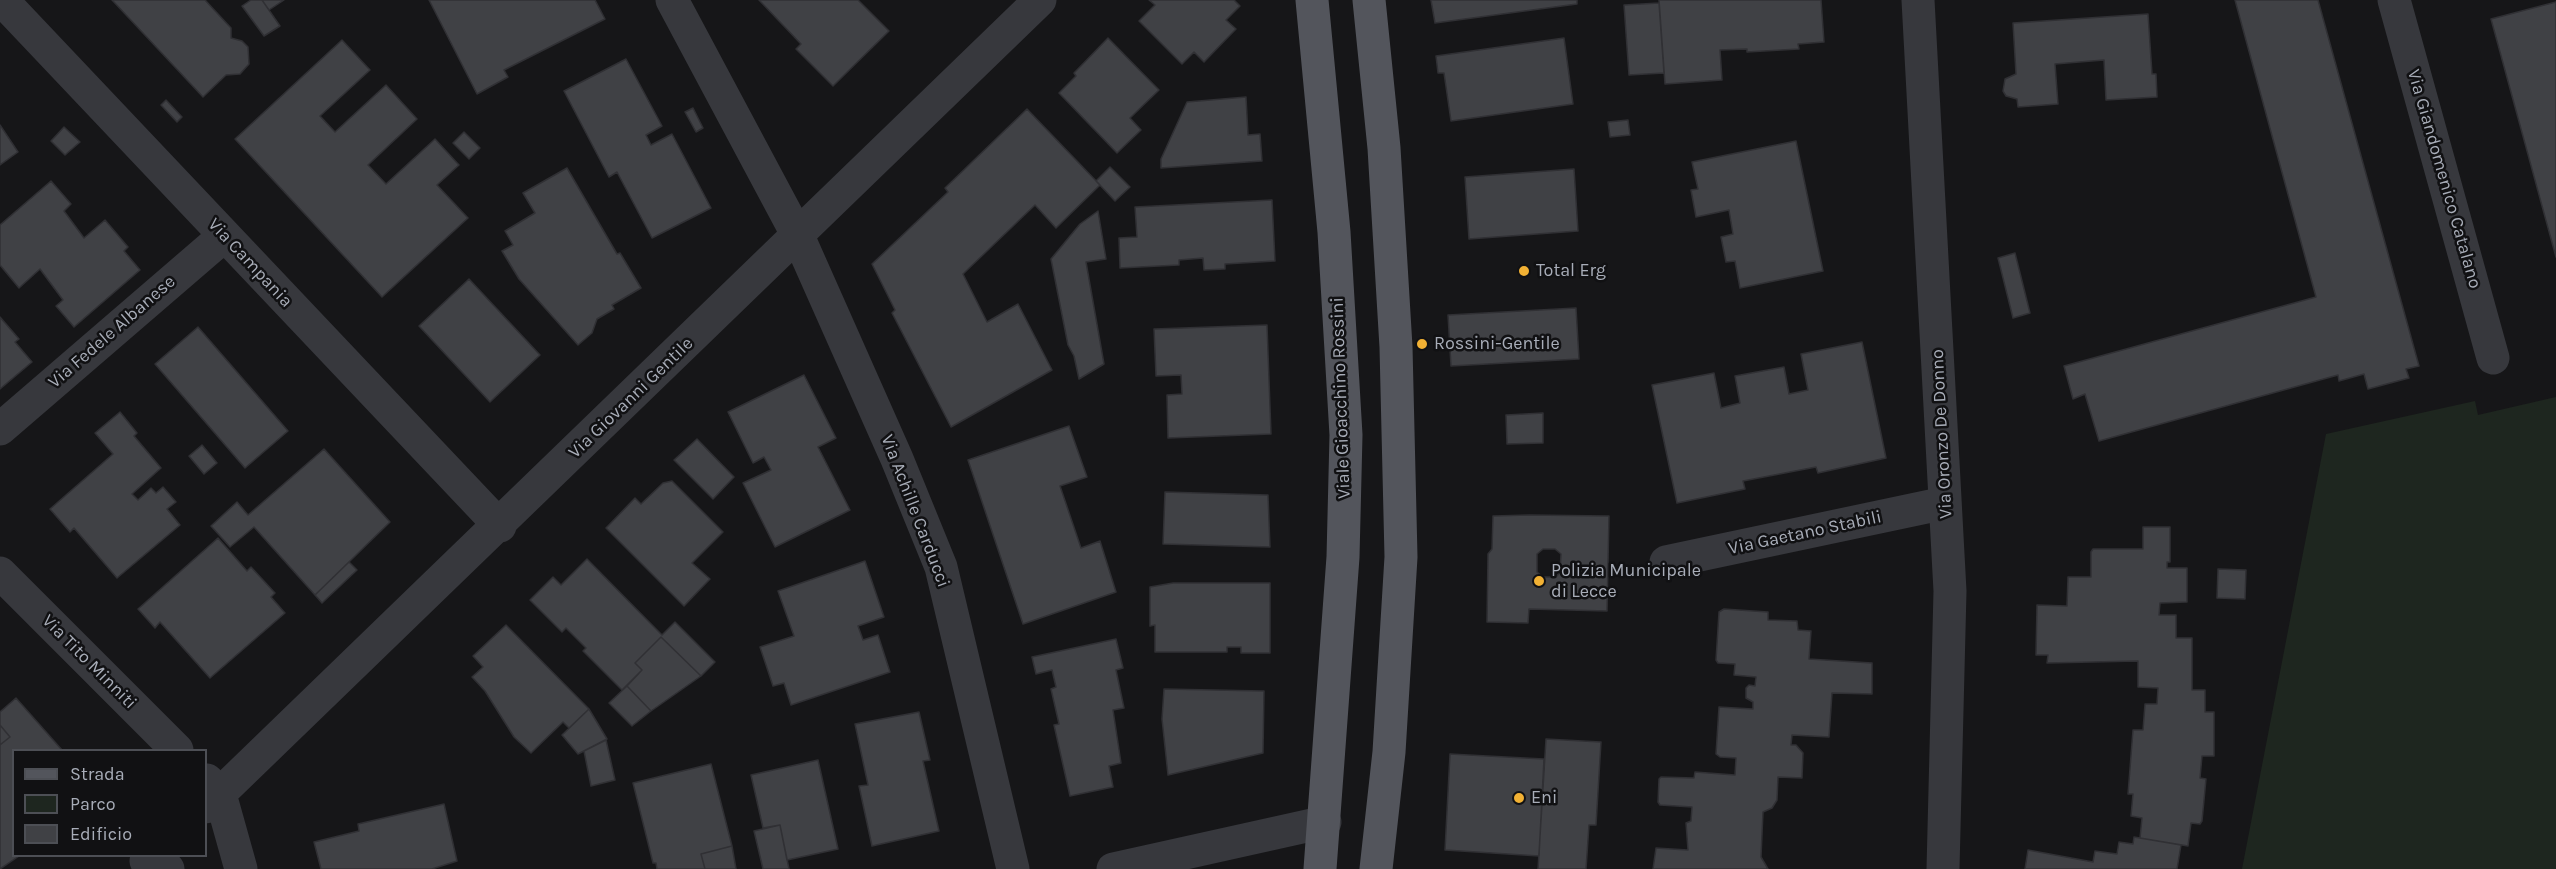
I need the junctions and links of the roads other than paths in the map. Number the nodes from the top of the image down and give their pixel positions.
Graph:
1 (2, 0) edge
2 (672, 0) edge
3 (1040, 0) edge
4 (1369, 0) edge
5 (1918, 0) edge
6 (2394, 0) edge
7 (1310, 9) edge
8 (224, 236) junction
9 (798, 236) junction
10 (2493, 358) dead end
11 (0, 429) edge
12 (1945, 503) junction
13 (500, 526) junction
14 (1665, 562) dead end
15 (0, 573) edge
16 (176, 749) edge
17 (210, 793) edge
18 (1325, 822) junction
19 (241, 869) edge
20 (1013, 869) edge
21 (1113, 869) edge
22 (1320, 869) edge
23 (1376, 869) edge
24 (1943, 869) edge

1 - 8 street, Via Campania
2 - 9 street, Via Achille Carducci
3 - 9 street, Via Giovanni Gentile
4 - 23 main road
5 - 12 street, Via Oronzo De Donno
6 - 10 street, Via Giandomenico Catalano
7 - 18 main road, Viale Gioacchino Rossini
8 - 11 street, Via Fedele Albanese
8 - 13 street, Via Campania
9 - 13 street, Via Giovanni Gentile
9 - 20 street, Via Achille Carducci
12 - 14 street, Via Gaetano Stabili
12 - 24 street, Via Oronzo De Donno
13 - 17 street, Via Giovanni Gentile
15 - 16 street, Via Tito Minniti
17 - 19 street
18 - 21 street
18 - 22 main road, Viale Gioacchino Rossini

